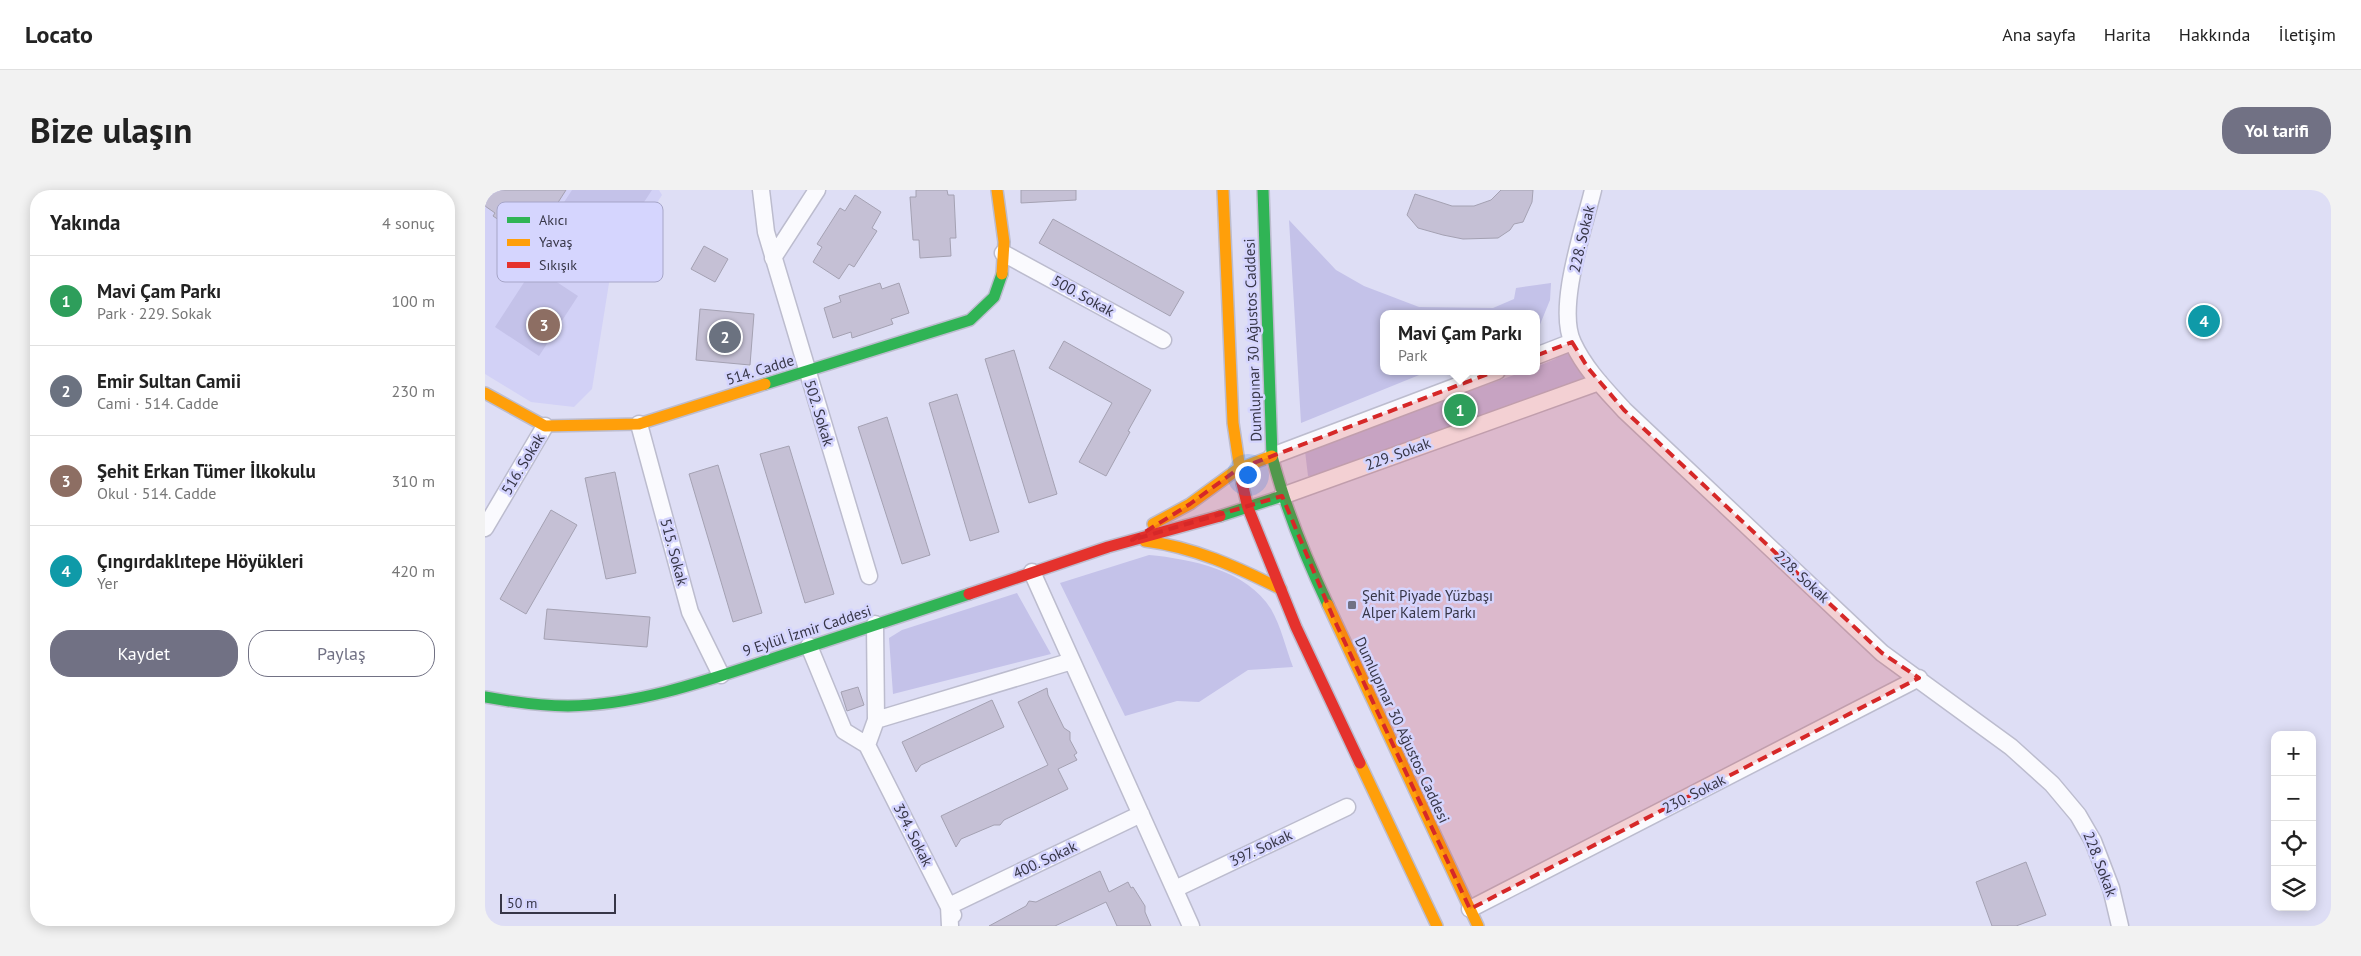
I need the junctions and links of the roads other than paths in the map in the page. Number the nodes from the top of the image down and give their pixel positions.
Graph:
1 (761, 190) edge
2 (817, 190) edge
3 (997, 190) edge
4 (1223, 190) edge
5 (1263, 190) edge
6 (1593, 190) edge
7 (1003, 253) junction
8 (773, 258) junction
9 (1163, 340) dead end
10 (1573, 342) junction
11 (1540, 354) edge
12 (806, 372) junction
13 (1486, 375) edge
14 (1599, 382) junction
15 (485, 393) edge
16 (639, 424) junction
17 (545, 426) junction
18 (1272, 456) junction
19 (1238, 469) junction
20 (1282, 496) junction
21 (1249, 508) junction
22 (485, 528) edge
23 (1132, 540) junction
24 (1032, 572) junction
25 (869, 576) dead end
26 (1281, 589) junction
27 (875, 624) junction
28 (809, 646) junction
29 (1072, 661) junction
30 (721, 675) junction
31 (1919, 678) junction
32 (485, 697) edge
33 (876, 720) junction
34 (867, 745) junction
35 (1347, 807) dead end
36 (1141, 814) junction
37 (1175, 889) junction
38 (949, 906) junction
39 (1470, 910) junction
40 (950, 926) edge
41 (958, 926) edge
42 (1191, 926) edge
43 (1437, 926) edge
44 (1478, 926) edge
45 (2121, 926) edge

1 - 8 street, 502. Sokak
2 - 8 street
3 - 7 main road, 514. Cadde
4 - 19 main road, Dumlupınar 30 Ağustos Caddesi
5 - 18 main road, Dumlupınar 30 Ağustos Caddesi
6 - 10 street, 228. Sokak
7 - 9 street, 500. Sokak
7 - 12 main road, 514. Cadde
8 - 12 street, 502. Sokak
10 - 11 street
10 - 14 street, 228. Sokak
12 - 16 main road, 514. Cadde
12 - 25 street, 502. Sokak
13 - 18 street
14 - 20 street, 229. Sokak
14 - 31 street, 228. Sokak
15 - 17 main road
16 - 17 main road, 514. Cadde
16 - 30 street, 515. Sokak
17 - 22 street, 516. Sokak
18 - 19 main road, 9 Eylül İzmir Caddesi
18 - 20 main road, Dumlupınar 30 Ağustos Caddesi
19 - 21 main road, Dumlupınar 30 Ağustos Caddesi
19 - 23 main road, 9 Eylül İzmir Caddesi
20 - 21 main road, 9 Eylül İzmir Caddesi
20 - 39 main road, Dumlupınar 30 Ağustos Caddesi
21 - 23 main road, 9 Eylül İzmir Caddesi
21 - 26 main road, Dumlupınar 30 Ağustos Caddesi
23 - 24 main road, 9 Eylül İzmir Caddesi
23 - 26 main road, 9 Eylül İzmir Caddesi
24 - 27 main road, 9 Eylül İzmir Caddesi
24 - 29 street
26 - 43 main road, Dumlupınar 30 Ağustos Caddesi
27 - 28 main road, 9 Eylül İzmir Caddesi
27 - 33 street
28 - 30 main road, 9 Eylül İzmir Caddesi
28 - 34 street
29 - 33 street
29 - 36 street
30 - 32 main road, 9 Eylül İzmir Caddesi
31 - 39 street, 230. Sokak
31 - 45 street, 228. Sokak
33 - 34 street
34 - 38 street, 394. Sokak
35 - 37 street, 397. Sokak
36 - 37 street
36 - 38 street, 400. Sokak
37 - 42 street
38 - 40 street
38 - 41 street, 394. Sokak
39 - 44 main road, Dumlupınar 30 Ağustos Caddesi

